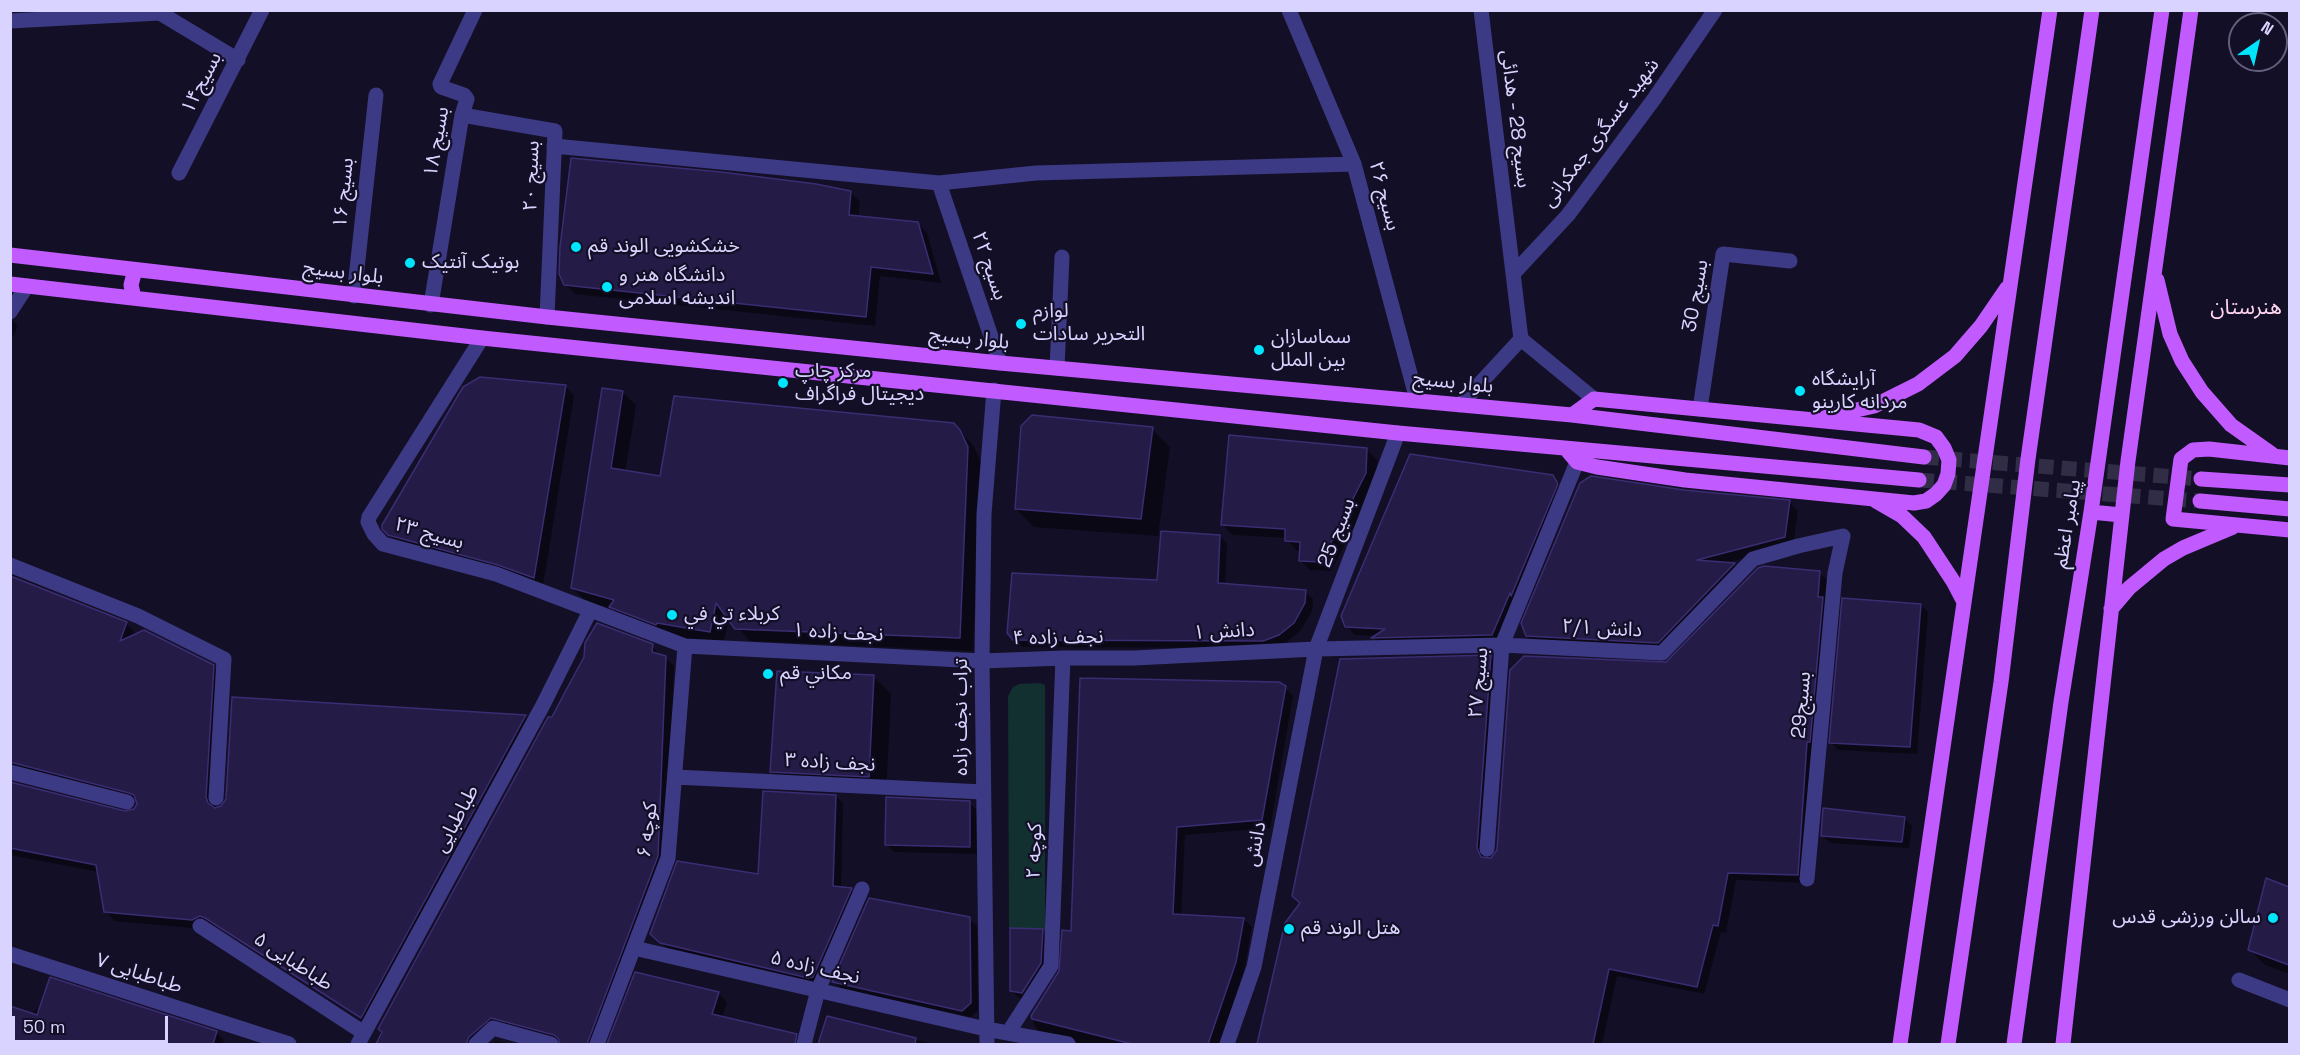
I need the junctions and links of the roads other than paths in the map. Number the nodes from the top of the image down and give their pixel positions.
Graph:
1 (262, 10) edge
2 (475, 10) edge
3 (1289, 10) edge
4 (1481, 10) edge
5 (1715, 10) edge
6 (2050, 10) edge
7 (2092, 10) edge
8 (2162, 10) edge
9 (2192, 10) edge
10 (10, 21) edge
11 (238, 60) junction
12 (376, 95) dead end
13 (462, 115) junction
14 (554, 146) junction
15 (1354, 164) junction
16 (179, 173) dead end
17 (939, 183) junction
18 (10, 255) edge
19 (1062, 257) dead end
20 (1790, 261) dead end
21 (96, 265) junction
22 (2155, 269) junction
23 (135, 270) junction
24 (1513, 274) junction
25 (2010, 283) junction
26 (10, 284) edge
27 (27, 286) junction
28 (90, 293) junction
29 (354, 296) junction
30 (134, 298) junction
31 (431, 305) junction
32 (10, 312) edge
33 (547, 317) junction
34 (482, 338) junction
35 (1521, 339) junction
36 (1000, 363) junction
37 (1057, 368) junction
38 (994, 390) junction
39 (1594, 399) junction
40 (1417, 400) junction
41 (1460, 405) junction
42 (1700, 409) junction
43 (1572, 415) junction
44 (1813, 420) junction
45 (1398, 433) junction
46 (1566, 449) junction
47 (2282, 457) edge
48 (1924, 458) tunnel mouth
49 (1577, 462) junction
50 (2201, 479) tunnel mouth
51 (1918, 480) tunnel mouth
52 (2289, 485) edge
53 (1874, 499) junction
54 (2200, 501) tunnel mouth
55 (2289, 509) edge
56 (2091, 512) junction
57 (2121, 515) junction
58 (2236, 525) junction
59 (2289, 530) edge
60 (1844, 536) joint
61 (10, 565) edge
62 (1964, 602) junction
63 (2110, 609) junction
64 (590, 611) junction
65 (685, 645) junction
66 (1502, 645) junction
67 (1316, 648) junction
68 (1064, 658) junction
69 (1134, 658) joint
70 (982, 661) junction
71 (10, 772) edge
72 (675, 777) junction
73 (983, 792) junction
74 (216, 798) dead end
75 (127, 802) dead end
76 (1487, 849) dead end
77 (1807, 879) dead end
78 (862, 889) dead end
79 (200, 926) dead end
80 (634, 948) junction
81 (10, 954) edge
82 (2239, 980) dead end
83 (818, 990) junction
84 (2289, 1000) edge
85 (1008, 1033) junction
86 (987, 1037) edge
87 (361, 1038) edge
88 (289, 1044) edge
89 (476, 1044) edge
90 (551, 1044) edge
91 (597, 1044) edge
92 (804, 1044) edge
93 (1068, 1044) edge
94 (1227, 1044) edge
95 (1900, 1044) edge
96 (1948, 1044) edge
97 (2014, 1044) edge
98 (2063, 1044) edge

1 - 11 street, بسیج۱۴
2 - 13 street, بسیج ۱۸
3 - 15 street, بسیج ۲۶
4 - 24 street, بسیج 28 - هدائی
5 - 24 street, شهید عسگری جمکرانی
6 - 25 main road
7 - 96 main road
8 - 56 main road, پیامبر اعظم
9 - 22 main road
10 - 11 street
11 - 16 street, بسیج۱۴
12 - 29 street, بسیج ۱۶
13 - 14 street, بسیج ۲۰
13 - 31 street, بسیج ۱۸
14 - 17 street
14 - 33 street, بسیج ۲۰
15 - 17 street
15 - 40 street, بسیج ۲۶
17 - 36 street, بسیج ۲۲
18 - 21 main road, بلوار بسیج
19 - 37 street
20 - 42 street, بسیج 30
21 - 23 main road, بلوار بسیج
21 - 28 main road
22 - 47 main road
22 - 57 main road
23 - 29 main road, بلوار بسیج
23 - 30 main road
24 - 35 street, بسیج 28 - هدائی
25 - 44 main road
25 - 62 main road
26 - 27 main road
27 - 28 main road
27 - 32 street
28 - 30 main road
29 - 31 main road, بلوار بسیج
30 - 34 main road
31 - 33 main road, بلوار بسیج
33 - 36 main road, بلوار بسیج
34 - 38 main road
34 - 64 street, بسیج ۲۳
35 - 39 street
35 - 41 street
36 - 37 main road, بلوار بسیج
37 - 40 main road, بلوار بسیج
38 - 45 main road
38 - 70 street, تراب نجف زاده
39 - 42 main road
39 - 43 main road
40 - 41 main road, بلوار بسیج
41 - 43 main road, بلوار بسیج
42 - 44 main road
43 - 48 main road, بلوار بسیج
44 - 53 main road
45 - 46 main road
45 - 67 street, بسیج 25
46 - 49 main road
46 - 51 main road
47 - 58 main road
49 - 53 main road
49 - 66 street, بسیج ۲۷
50 - 52 main road
53 - 62 main road
54 - 55 main road
56 - 57 main road
56 - 97 main road, پیامبر اعظم
57 - 63 main road
58 - 59 main road
58 - 63 main road
60 - 66 street, دانش ۲/۱
60 - 77 street, بسیج29
61 - 74 street
62 - 95 main road
63 - 98 main road
64 - 65 street, نجف زاده ۱
64 - 87 street, طباطبایی
65 - 70 street, نجف زاده ۱
65 - 72 street, کوچه ۶
66 - 67 street, دانش ۲/۱
66 - 76 street, بسیج ۲۷
67 - 69 street, دانش ۱
67 - 94 street, دانش
68 - 69 street, نجف زاده ۴
68 - 70 street, نجف زاده ۴
68 - 85 street, کوچه ۲
70 - 73 street, تراب نجف زاده
71 - 75 street
72 - 73 street, نجف زاده ۳
72 - 80 street, کوچه ۶
73 - 86 street, تراب نجف زاده
78 - 83 street
79 - 87 street, طباطبایی ۵
80 - 83 street, نجف زاده ۵
80 - 91 street, کوچه ۶
81 - 88 street, طباطبایی ۷
82 - 84 street
83 - 86 street, نجف زاده ۵
83 - 92 street
85 - 86 street, نجف زاده ۵
85 - 93 street, نجف زاده ۵
89 - 90 street

